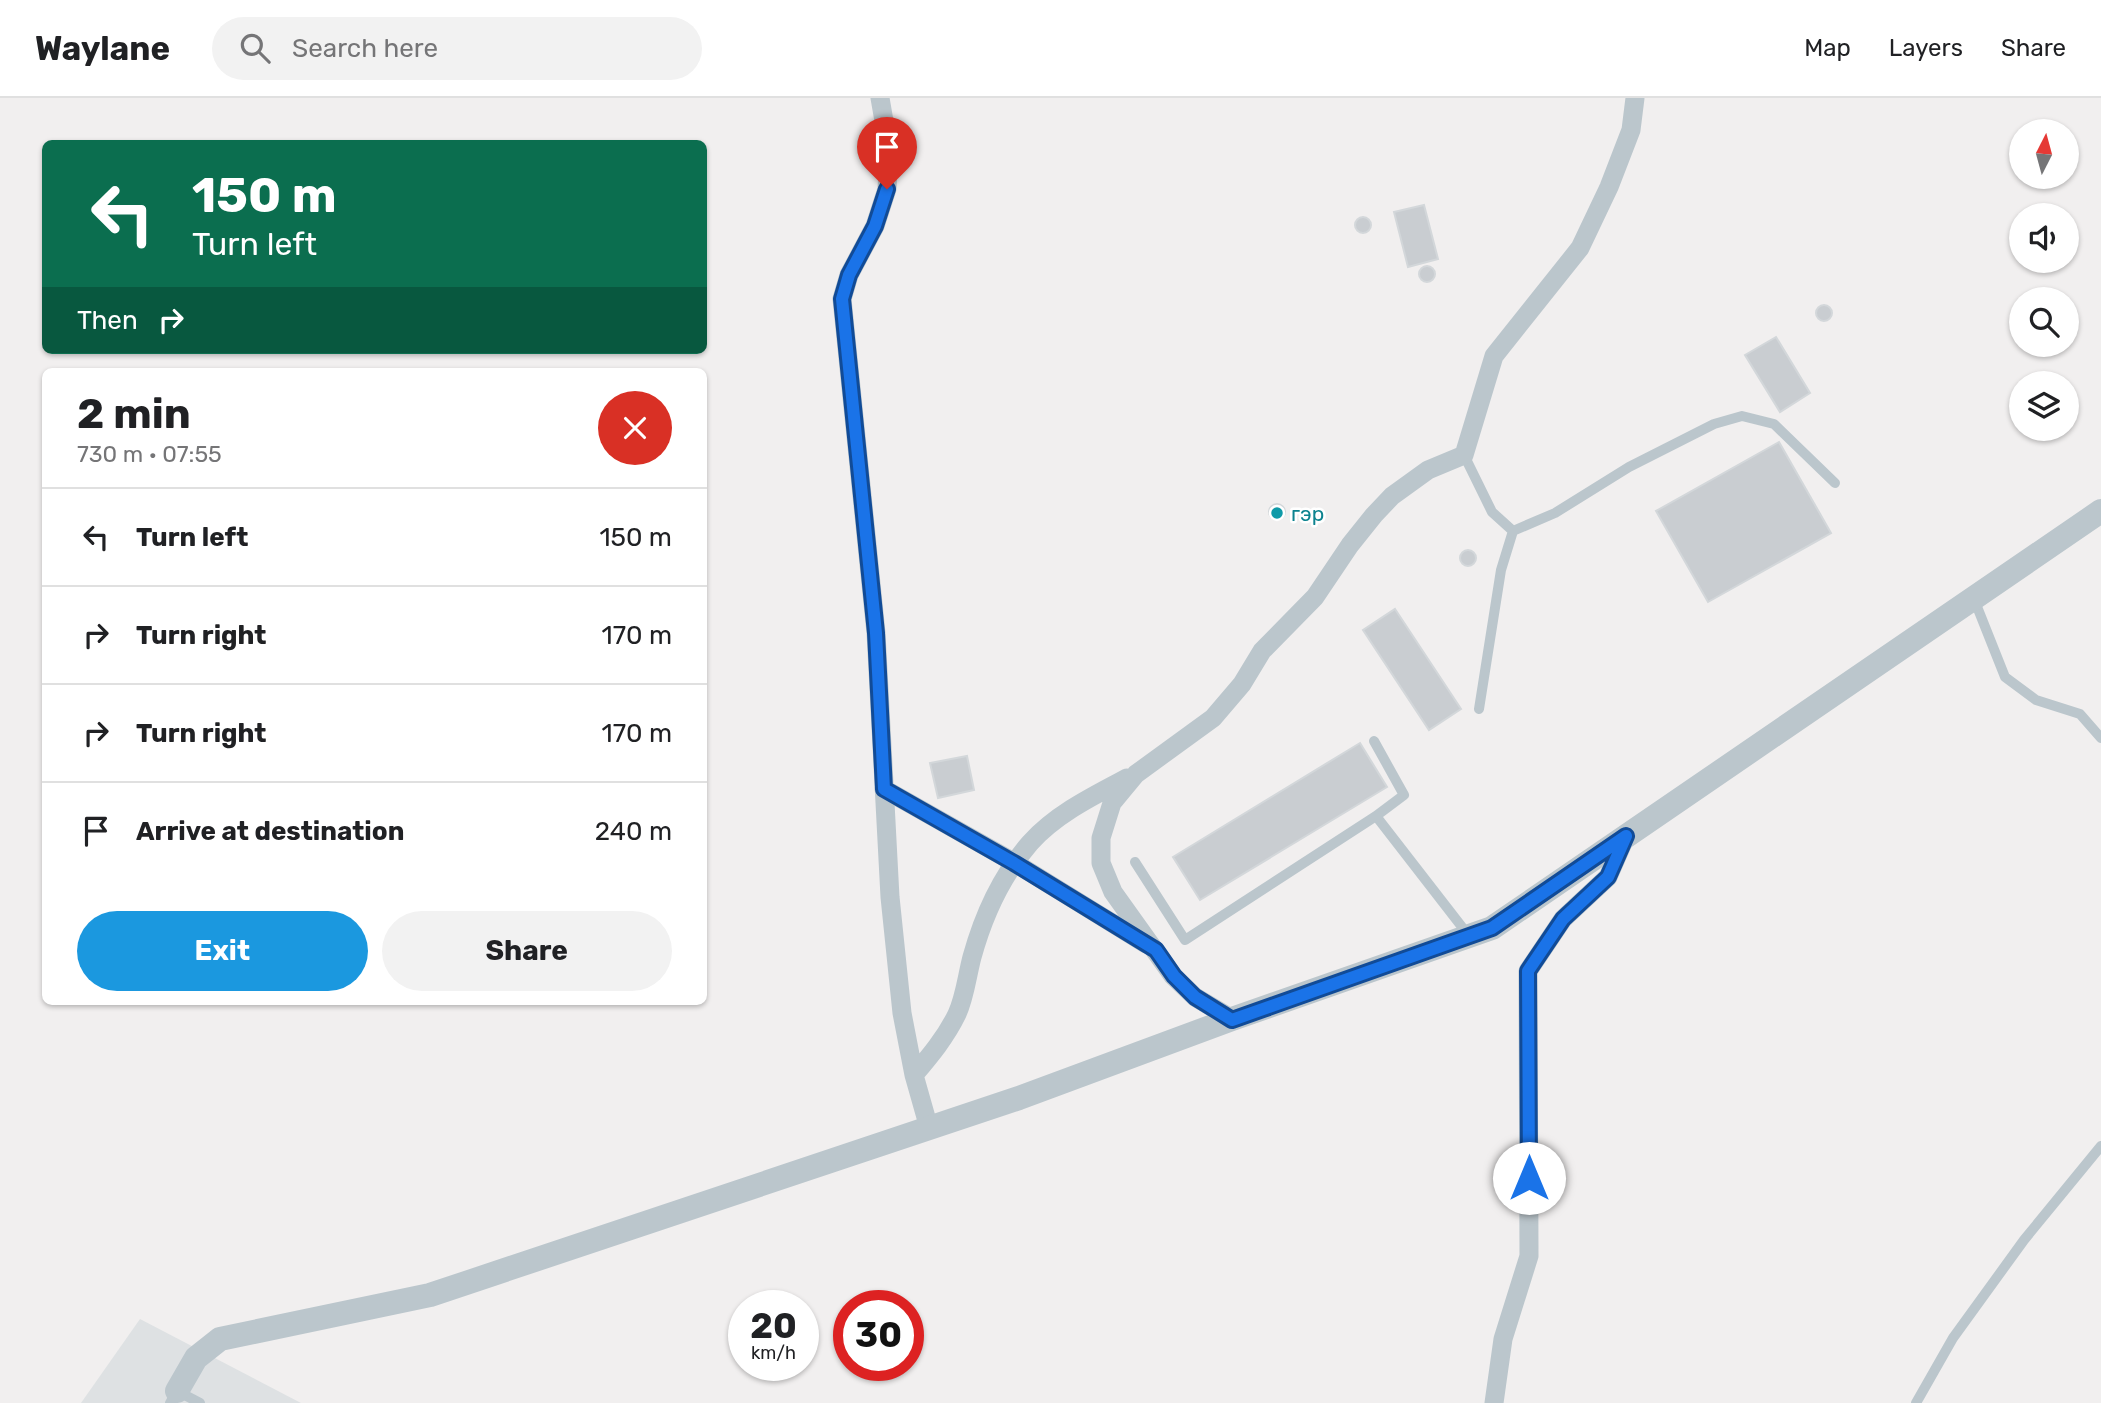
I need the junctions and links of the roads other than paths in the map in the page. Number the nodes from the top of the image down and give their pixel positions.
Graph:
1 (880, 98) edge
2 (1636, 98) edge
3 (1464, 455) junction
4 (1835, 483) dead end
5 (2101, 511) edge
6 (1513, 531) junction
7 (1973, 598) junction
8 (1479, 709) dead end
9 (2101, 738) edge
10 (1374, 741) dead end
11 (1136, 774) junction
12 (884, 789) junction
13 (1376, 816) junction
14 (1626, 836) junction
15 (1135, 862) dead end
16 (1014, 863) junction
17 (1469, 936) junction
18 (1156, 950) junction
19 (1232, 1020) junction
20 (914, 1075) junction
21 (929, 1128) junction
22 (2101, 1146) edge
23 (174, 1397) edge
24 (200, 1403) edge
25 (1494, 1403) edge
26 (1916, 1403) edge

1 - 12 street
2 - 3 street
3 - 6 lane
3 - 11 street
4 - 6 lane
5 - 7 street
6 - 8 lane
7 - 9 lane
7 - 14 street
10 - 13 lane
11 - 16 street
11 - 18 street
12 - 16 street
12 - 20 street
13 - 15 lane
13 - 17 lane
14 - 17 street
14 - 25 street
16 - 18 street
16 - 20 street
17 - 19 street
18 - 19 street
19 - 21 street
20 - 21 street
21 - 23 street
22 - 26 lane
23 - 24 lane

